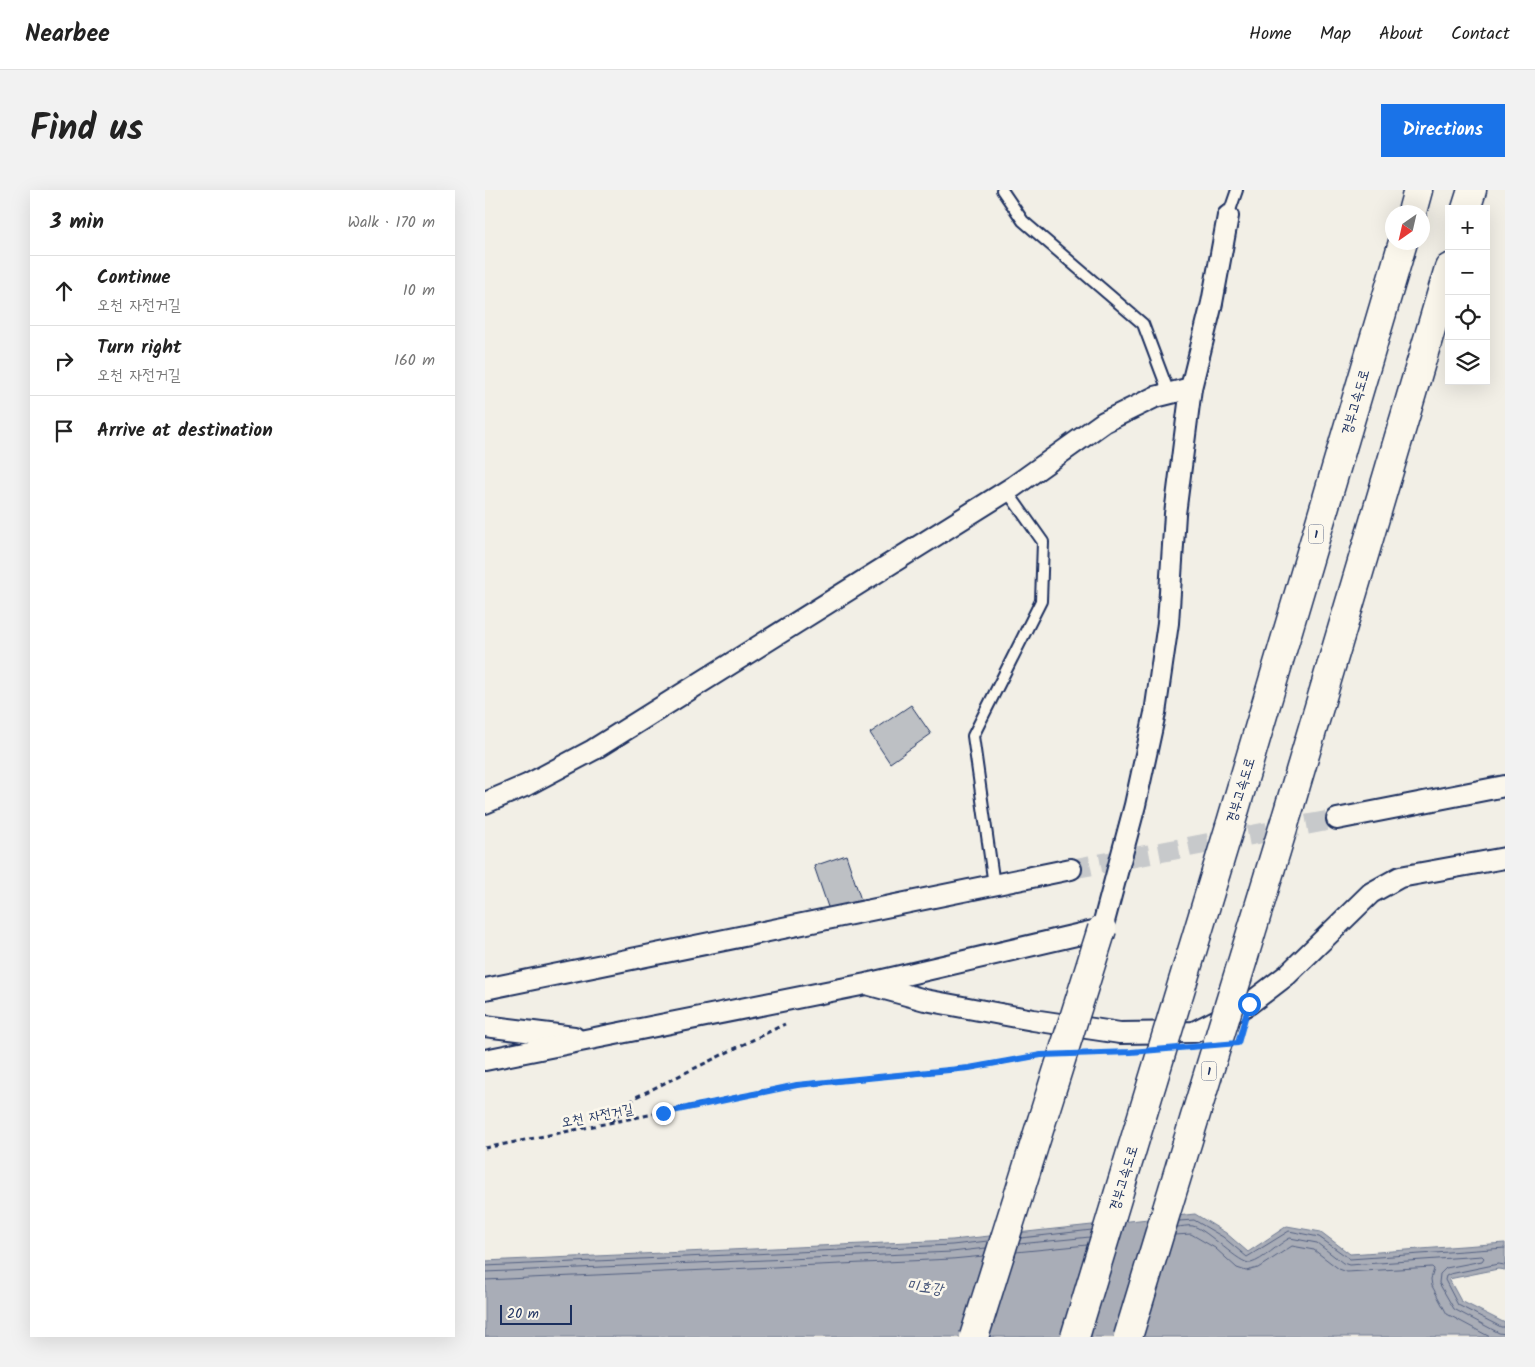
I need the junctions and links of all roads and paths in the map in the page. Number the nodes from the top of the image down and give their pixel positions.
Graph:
1 (1002, 190) edge
2 (1237, 190) edge
3 (1418, 190) edge
4 (1472, 190) edge
5 (1413, 205) edge
6 (1468, 205) edge
7 (1229, 216) joint
8 (1401, 250) edge
9 (1445, 282) edge
10 (1191, 388) junction
11 (1169, 393) junction
12 (1007, 491) junction
13 (1505, 786) edge
14 (485, 803) edge
15 (1337, 819) tunnel mouth
16 (1505, 858) edge
17 (1071, 869) tunnel mouth
18 (994, 885) junction
19 (1102, 929) junction
20 (866, 984) junction
21 (485, 990) edge
22 (787, 1023) dead end
23 (485, 1026) edge
24 (591, 1039) junction
25 (1041, 1055) dead end
26 (485, 1060) edge
27 (610, 1124) junction
28 (485, 1148) edge
29 (974, 1337) edge
30 (1075, 1337) edge
31 (1127, 1337) edge

1 - 11 lane
2 - 7 lane
3 - 5 main road
4 - 6 main road
7 - 10 street
8 - 30 main road, 경부고속도로 / 1, bridge
9 - 31 main road, 1, bridge
10 - 11 street
10 - 19 street
11 - 12 street
12 - 14 street
12 - 18 lane
13 - 15 street
16 - 20 street
17 - 18 street
18 - 21 street
19 - 20 street
19 - 29 main road, bridge
20 - 24 street
22 - 27 path
23 - 24 street
24 - 26 street
25 - 27 path, 오천 자전거길
27 - 28 path, 오천 자전거길

